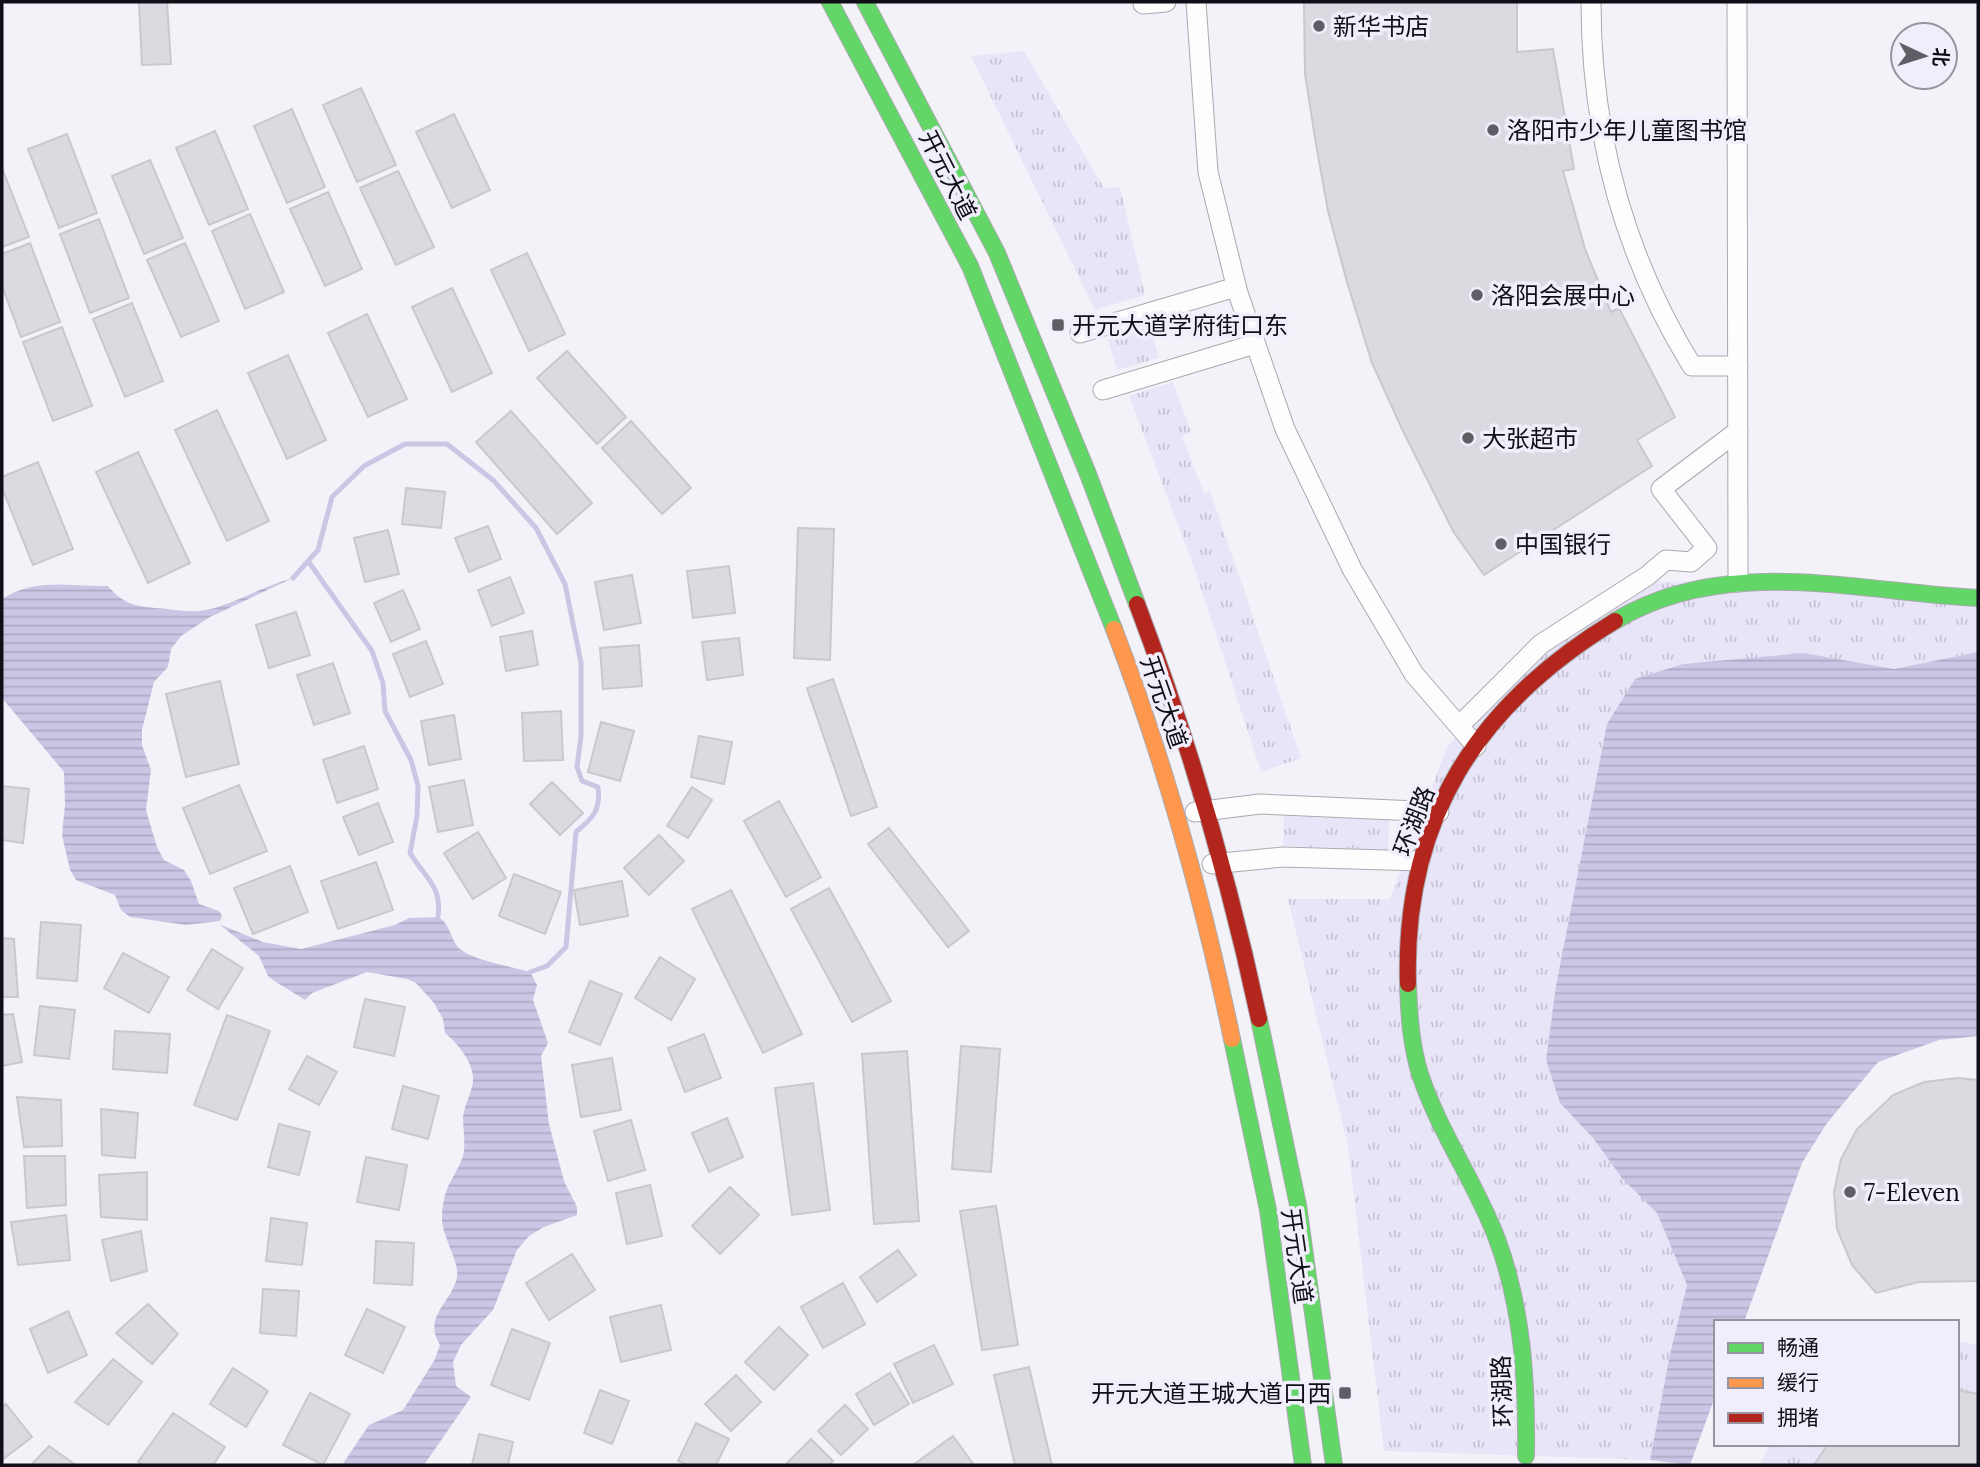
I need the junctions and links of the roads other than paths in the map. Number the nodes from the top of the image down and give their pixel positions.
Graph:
1 (830, 2) edge
2 (865, 2) edge
3 (1166, 2) edge
4 (1196, 2) edge
5 (1591, 2) edge
6 (1737, 2) edge
7 (1143, 4) dead end
8 (1236, 287) junction
9 (1080, 333) dead end
10 (1255, 344) junction
11 (1738, 366) junction
12 (1103, 390) dead end
13 (1738, 431) junction
14 (1738, 582) junction
15 (1978, 598) edge
16 (1459, 726) junction
17 (1476, 746) junction
18 (1206, 811) junction
19 (1438, 812) junction
20 (1176, 815) junction
21 (1420, 861) junction
22 (1221, 863) junction
23 (1190, 867) junction
24 (1526, 1456) dead end
25 (1303, 1465) edge
26 (1334, 1465) edge

1 - 20 main road, 开元大道
2 - 18 main road, 开元大道
3 - 7 street
4 - 8 street
5 - 11 street
6 - 11 street
8 - 9 street
8 - 10 street
10 - 12 street
10 - 16 street
11 - 13 street
13 - 14 street
13 - 16 street
14 - 15 main road, 环湖路
14 - 17 main road, 环湖路
16 - 17 street
17 - 19 main road, 环湖路
18 - 19 street
18 - 20 street
18 - 22 main road, 开元大道
19 - 21 main road, 环湖路
20 - 23 main road, 开元大道
21 - 22 street
21 - 24 main road, 环湖路
22 - 23 street
22 - 26 main road, 开元大道
23 - 25 main road, 开元大道

